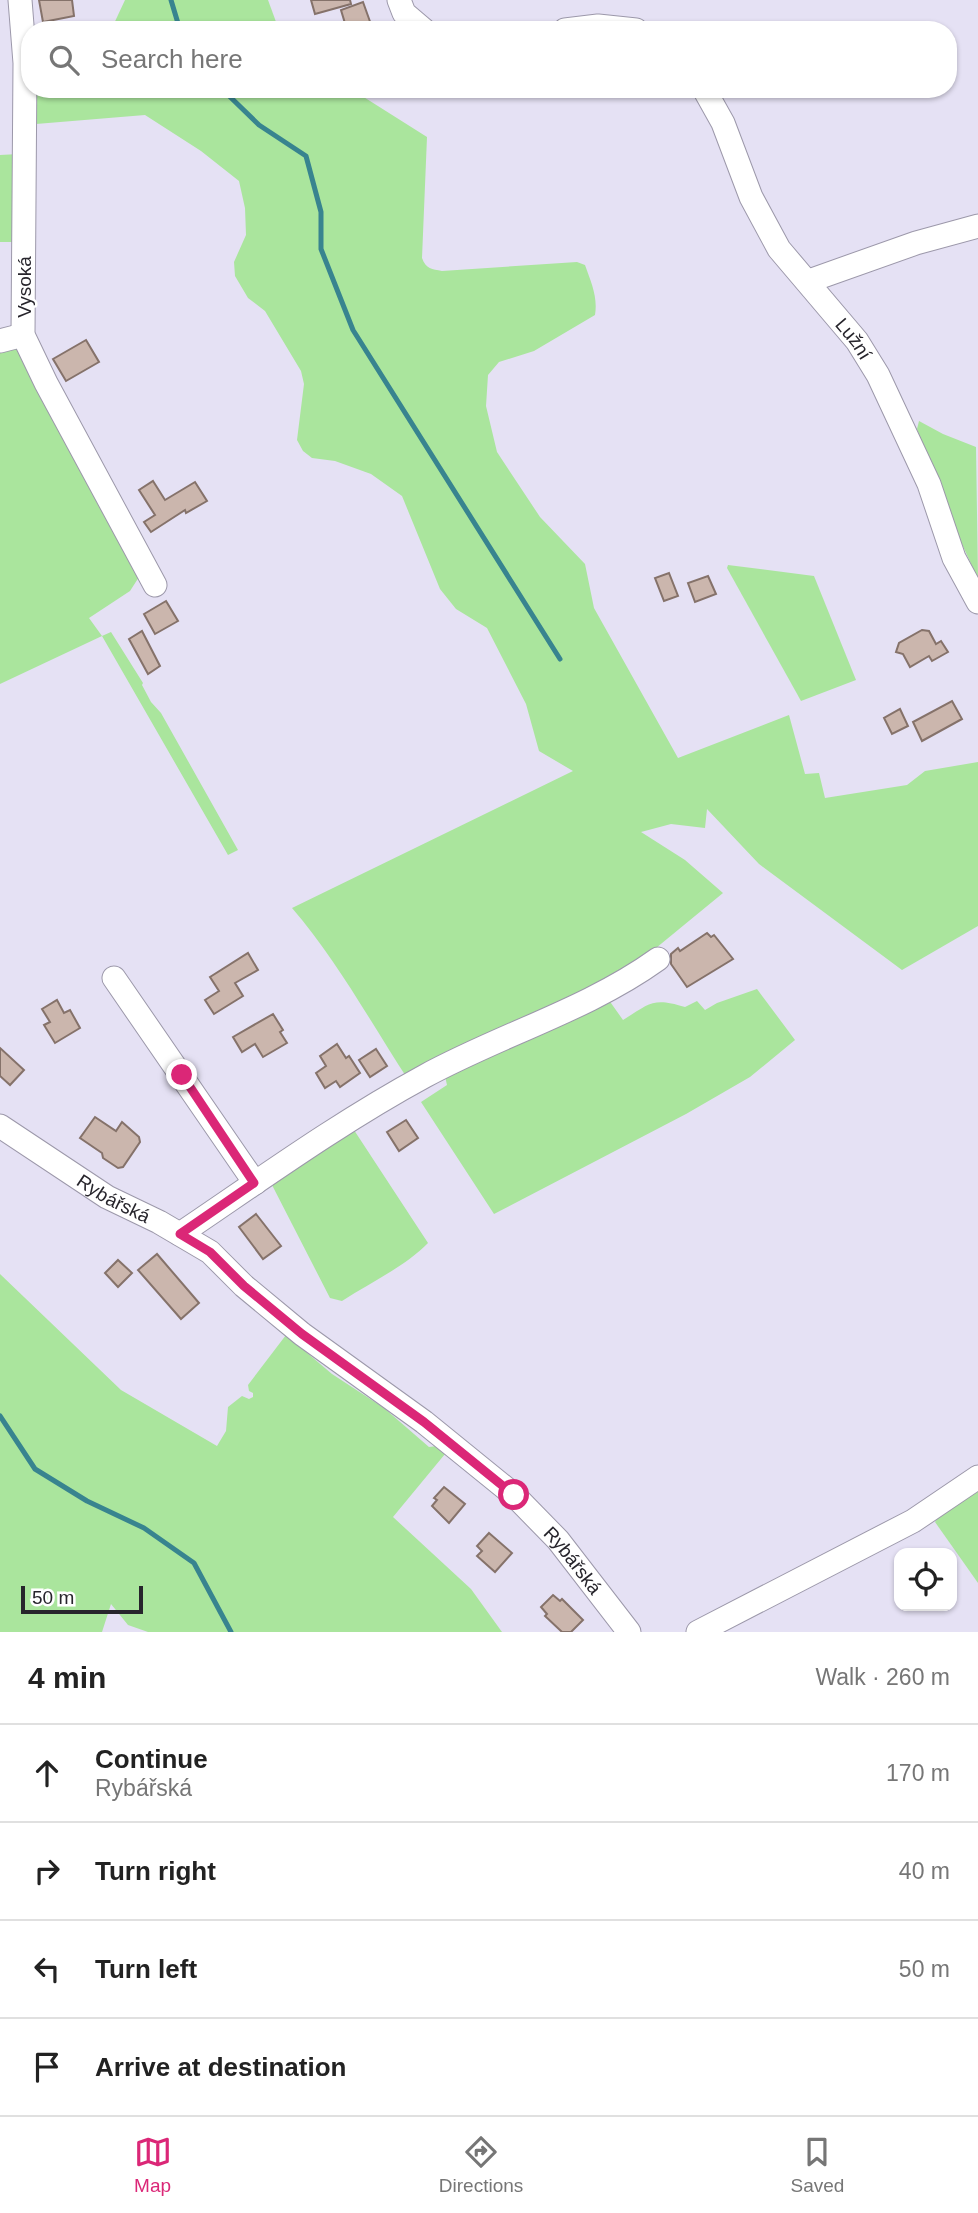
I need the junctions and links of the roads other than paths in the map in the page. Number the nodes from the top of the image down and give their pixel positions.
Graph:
1 (20, 0) edge
2 (398, 0) edge
3 (22, 21) edge
4 (413, 21) edge
5 (25, 98) edge
6 (709, 98) edge
7 (978, 226) edge
8 (808, 281) junction
9 (23, 335) junction
10 (0, 341) edge
11 (155, 585) dead end
12 (978, 601) edge
13 (657, 959) dead end
14 (114, 978) dead end
15 (0, 1126) edge
16 (254, 1183) junction
17 (180, 1234) junction
18 (978, 1476) edge
19 (629, 1632) edge
20 (698, 1632) edge

1 - 3 street, Vysoká
2 - 4 street
5 - 9 street, Vysoká
6 - 8 street, Lužní
7 - 8 street
8 - 12 street, Lužní
9 - 10 street
9 - 11 street, Vysoká
13 - 16 street
14 - 16 street
15 - 17 street, Rybářská
16 - 17 street
17 - 19 street, Rybářská
18 - 20 street

